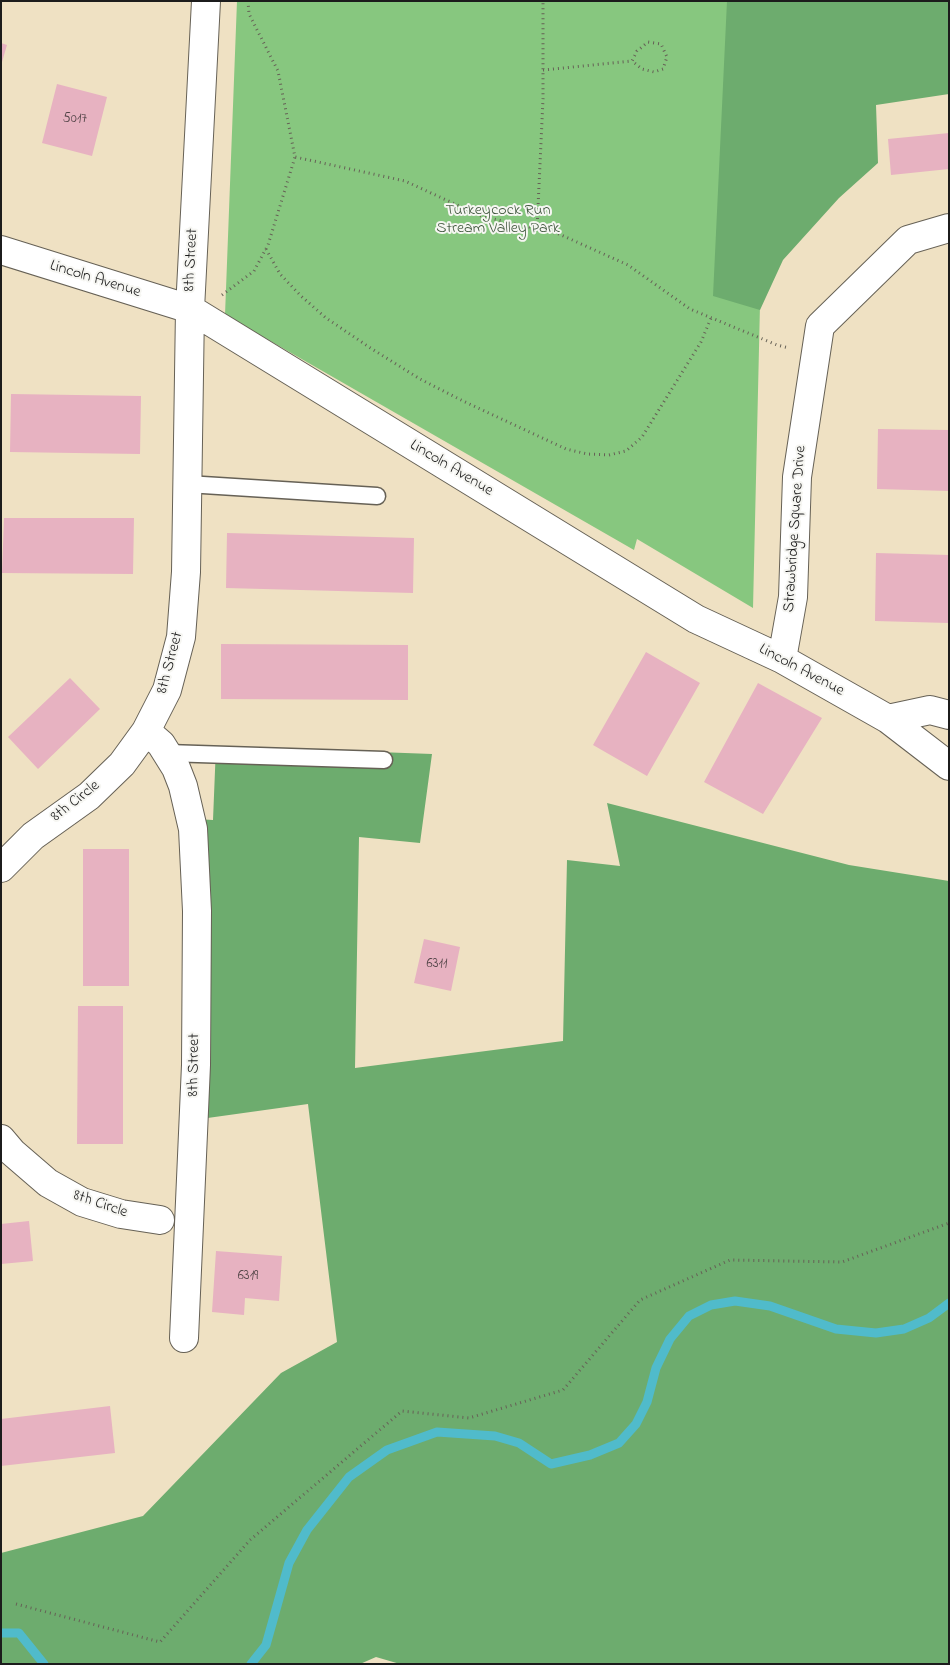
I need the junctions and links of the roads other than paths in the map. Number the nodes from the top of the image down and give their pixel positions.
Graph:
1 (206, 1) edge
2 (949, 228) edge
3 (1, 250) edge
4 (190, 309) junction
5 (187, 484) junction
6 (377, 496) dead end
7 (782, 659) junction
8 (949, 714) edge
9 (888, 719) junction
10 (146, 731) junction
11 (167, 753) junction
12 (384, 760) dead end
13 (949, 766) edge
14 (1, 868) edge
15 (1, 1139) edge
16 (160, 1220) dead end
17 (184, 1338) dead end

1 - 4 street, 8th Street
2 - 7 street, Strawbridge Square Drive
3 - 4 street, Lincoln Avenue
4 - 5 street, 8th Street
4 - 7 street, Lincoln Avenue
5 - 6 lane
5 - 10 street, 8th Street
7 - 9 street, Lincoln Avenue
8 - 9 street
9 - 13 street, Lincoln Avenue
10 - 11 street, 8th Street
10 - 14 street, 8th Circle
11 - 12 lane
11 - 17 street, 8th Street
15 - 16 street, 8th Circle

